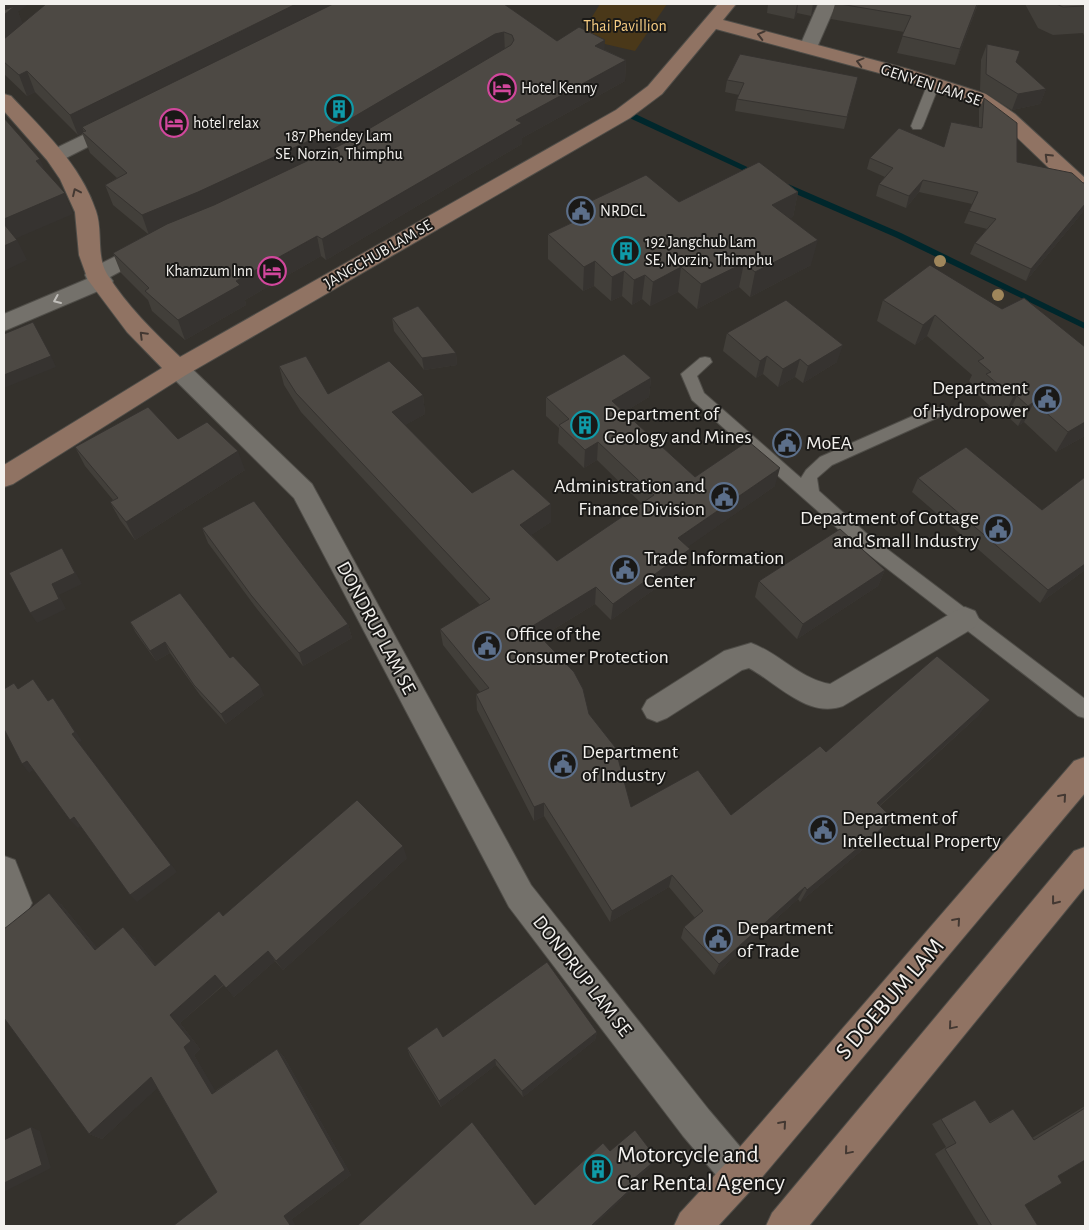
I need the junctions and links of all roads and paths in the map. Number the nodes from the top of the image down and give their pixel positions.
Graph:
1 (727, 4) edge
2 (827, 4) edge
3 (712, 22) junction
4 (808, 48) junction
5 (934, 83) junction
6 (4, 100) edge
7 (135, 116) edge
8 (917, 126) dead end
9 (55, 156) junction
10 (1085, 188) edge
11 (165, 238) edge
12 (99, 278) junction
13 (4, 323) edge
14 (705, 362) dead end
15 (178, 369) junction
16 (936, 412) dead end
17 (4, 477) edge
18 (816, 500) junction
19 (965, 619) junction
20 (657, 709) dead end
21 (1085, 710) edge
22 (1085, 771) edge
23 (1085, 862) edge
24 (4, 871) edge
25 (4, 926) edge
26 (740, 1175) junction
27 (693, 1226) edge
28 (785, 1226) edge

1 - 3 main road, JANGCHUB LAM SE
2 - 4 street
4 -> 3 main road, GENYEN LAM SE
3 - 15 main road, JANGCHUB LAM SE
5 -> 4 main road, GENYEN LAM SE
5 - 8 lane
10 -> 5 main road, GENYEN LAM SE
6 - 9 main road, DONDRUP LAM SE
7 - 9 street
12 -> 9 main road, DONDRUP LAM SE
11 - 12 street
12 -> 13 street
15 -> 12 main road, DONDRUP LAM SE
14 - 18 lane
15 - 17 main road, JANGCHUB LAM SE
15 - 26 street, DONDRUP LAM SE
16 - 18 lane
18 - 19 lane
19 - 20 street
19 - 21 lane
26 -> 22 main road, S DOEBUM LAM
23 -> 28 main road
24 - 25 street
26 - 27 main road, S DOEBUM LAM

